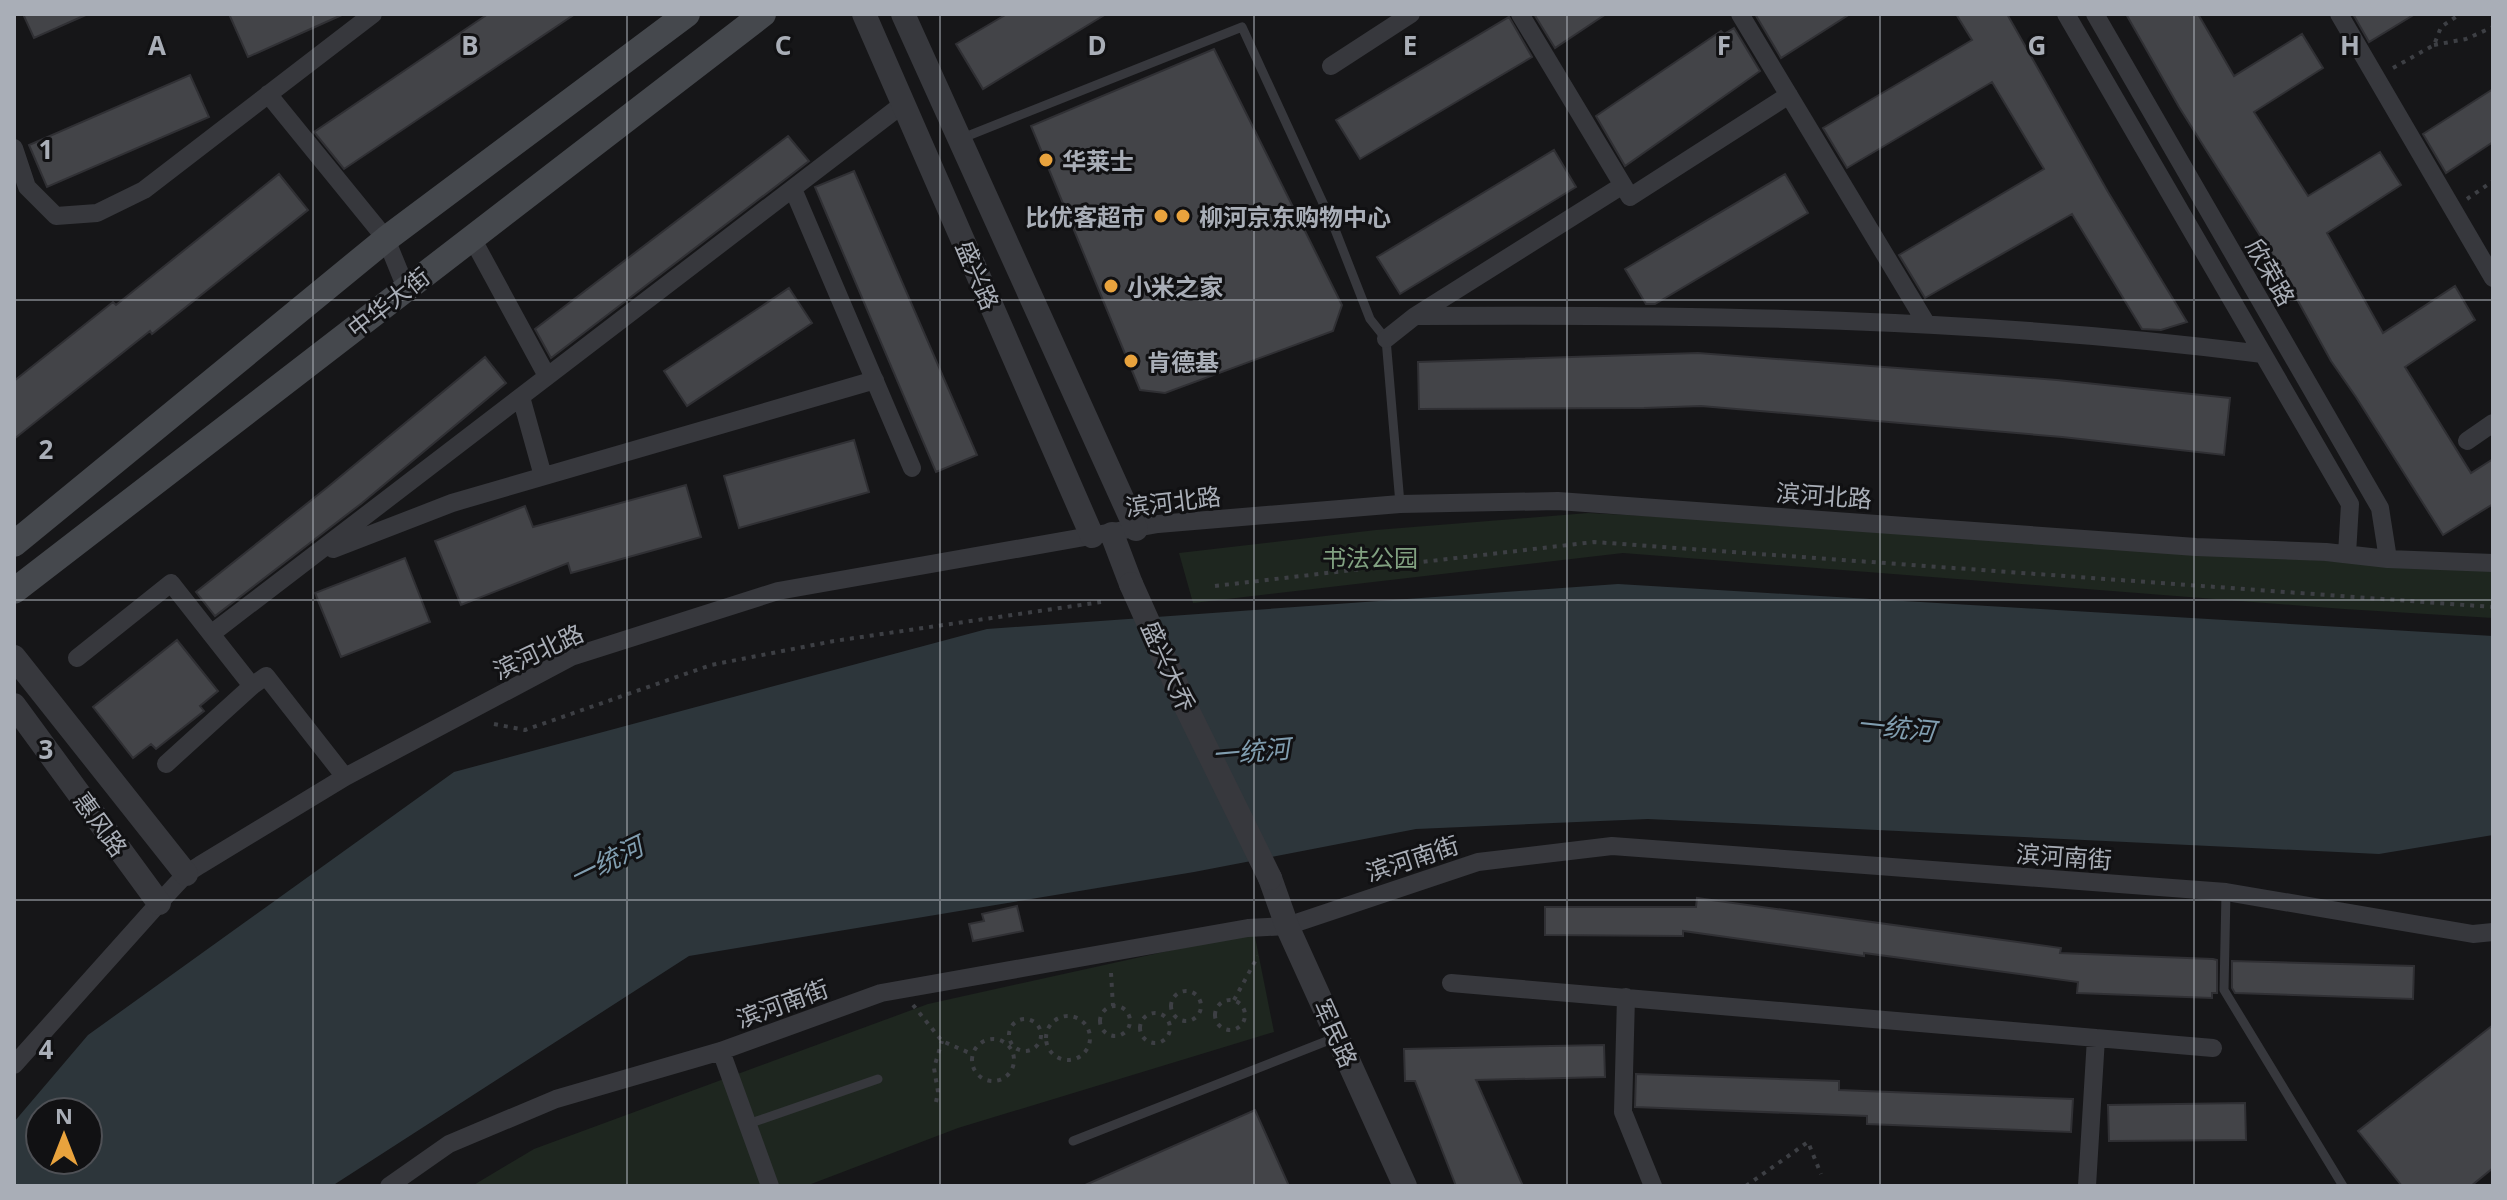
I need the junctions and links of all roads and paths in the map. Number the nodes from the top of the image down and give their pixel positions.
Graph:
1 (373, 14) edge
2 (687, 14) edge
3 (763, 14) edge
4 (864, 14) edge
5 (903, 14) edge
6 (1411, 14) edge
7 (1520, 14) edge
8 (1740, 14) edge
9 (2066, 14) edge
10 (2095, 14) edge
11 (2339, 14) edge
12 (2460, 14) edge
13 (2493, 27) edge
14 (2434, 45) junction
15 (1331, 66) dead end
16 (2392, 69) dead end
17 (268, 94) junction
18 (1789, 95) junction
19 (903, 104) junction
20 (960, 139) junction
21 (14, 148) edge
22 (2493, 181) edge
23 (1623, 185) junction
24 (793, 189) junction
25 (2465, 200) dead end
26 (472, 238) junction
27 (386, 239) junction
28 (2493, 278) edge
29 (406, 288) junction
30 (1415, 316) junction
31 (1926, 323) junction
32 (1386, 339) junction
33 (2263, 354) junction
34 (547, 376) junction
35 (875, 380) junction
36 (521, 397) junction
37 (2493, 423) edge
38 (2467, 441) dead end
39 (912, 468) dead end
40 (543, 476) junction
41 (1400, 504) junction
42 (1136, 529) junction
43 (1102, 535) junction
44 (14, 544) edge
45 (2347, 554) junction
46 (311, 557) junction
47 (2388, 559) junction
48 (2493, 563) edge
49 (1131, 584) joint
50 (1215, 586) dead end
51 (14, 591) edge
52 (1101, 602) dead end
53 (2493, 607) edge
54 (211, 634) junction
55 (14, 657) edge
56 (77, 658) dead end
57 (252, 686) junction
58 (14, 705) edge
59 (494, 724) dead end
60 (166, 764) dead end
61 (345, 777) junction
62 (186, 874) junction
63 (1270, 878) joint
64 (2226, 892) junction
65 (159, 903) junction
66 (1287, 926) junction
67 (2493, 932) edge
68 (1109, 951) junction
69 (1258, 956) dead end
70 (1451, 983) dead end
71 (907, 988) junction
72 (1626, 997) junction
73 (1234, 1000) junction
74 (1113, 1006) junction
75 (1174, 1015) junction
76 (1167, 1019) junction
77 (1130, 1023) junction
78 (1140, 1025) junction
79 (1101, 1027) junction
80 (1089, 1032) junction
81 (1043, 1036) junction
82 (1338, 1036) junction
83 (2096, 1038) junction
84 (942, 1041) junction
85 (1011, 1046) junction
86 (2213, 1048) dead end
87 (721, 1051) junction
88 (972, 1054) junction
89 (14, 1065) edge
90 (878, 1079) dead end
91 (936, 1102) dead end
92 (748, 1124) junction
93 (1073, 1141) dead end
94 (1821, 1174) dead end
95 (389, 1186) edge
96 (770, 1186) edge
97 (1405, 1186) edge
98 (1653, 1186) edge
99 (1746, 1186) edge
100 (2087, 1186) edge
101 (2343, 1186) edge

1 - 17 street
2 - 27 main road, 中华大街
3 - 26 main road, 中华大街
4 - 19 street, 盛兴路
5 - 20 street, 盛兴路
6 - 15 street
7 - 23 street
8 - 18 street
9 - 33 street, 欣荣路
10 - 47 street, 欣荣路
11 - 28 street
12 - 14 path
13 - 14 path
14 - 16 path
17 - 21 street
17 - 27 street
18 - 23 street
18 - 31 street
19 - 24 street
19 - 43 street, 盛兴路
20 - 32 lane
20 - 42 street, 盛兴路
22 - 25 path
23 - 30 street
24 - 34 street
24 - 35 street
26 - 29 main road, 中华大街
26 - 34 street
27 - 29 street
27 - 44 main road, 中华大街
29 - 51 main road, 中华大街
30 - 31 street
30 - 32 street
31 - 33 street
32 - 41 lane
33 - 45 street, 欣荣路
34 - 36 street
35 - 39 street
35 - 40 street
36 - 40 street
36 - 46 street
37 - 38 street
40 - 46 street
41 - 42 street, 滨河北路
41 - 45 street, 滨河北路
42 - 43 street, 滨河北路
43 - 49 street, 盛兴路
43 - 61 street, 滨河北路
45 - 47 street, 滨河北路
46 - 54 street
47 - 48 street, 滨河北路
49 - 63 street, 盛兴大乔, bridge
50 - 53 path
52 - 59 path
54 - 56 street
54 - 57 street
55 - 62 street
57 - 60 street
57 - 61 street
58 - 65 street, 惠风路
61 - 62 street, 滨河北路
62 - 65 street, 滨河北路
63 - 66 street, 军民路
64 - 66 street, 滨河南街
64 - 67 street, 滨河南街
64 - 101 lane
65 - 89 street, 滨河北路
66 - 68 street, 滨河南街
66 - 82 street, 军民路
68 - 71 street, 滨河南街
68 - 74 path
69 - 73 path
70 - 72 street
71 - 84 path
71 - 87 street, 滨河南街
72 - 83 street
72 - 98 street
73 - 73 path
74 - 77 path
74 - 79 path
75 - 75 path
75 - 76 path
76 - 78 path
76 - 78 path
77 - 78 path
77 - 79 path
79 - 80 path
80 - 81 path
80 - 81 path
81 - 85 path
81 - 85 path
82 - 93 lane
82 - 97 street, 军民路
83 - 86 street
83 - 100 street
84 - 88 path
84 - 91 path
85 - 88 path
85 - 88 path
87 - 92 street
87 - 95 street, 滨河南街
90 - 92 lane
92 - 96 street
94 - 99 path

